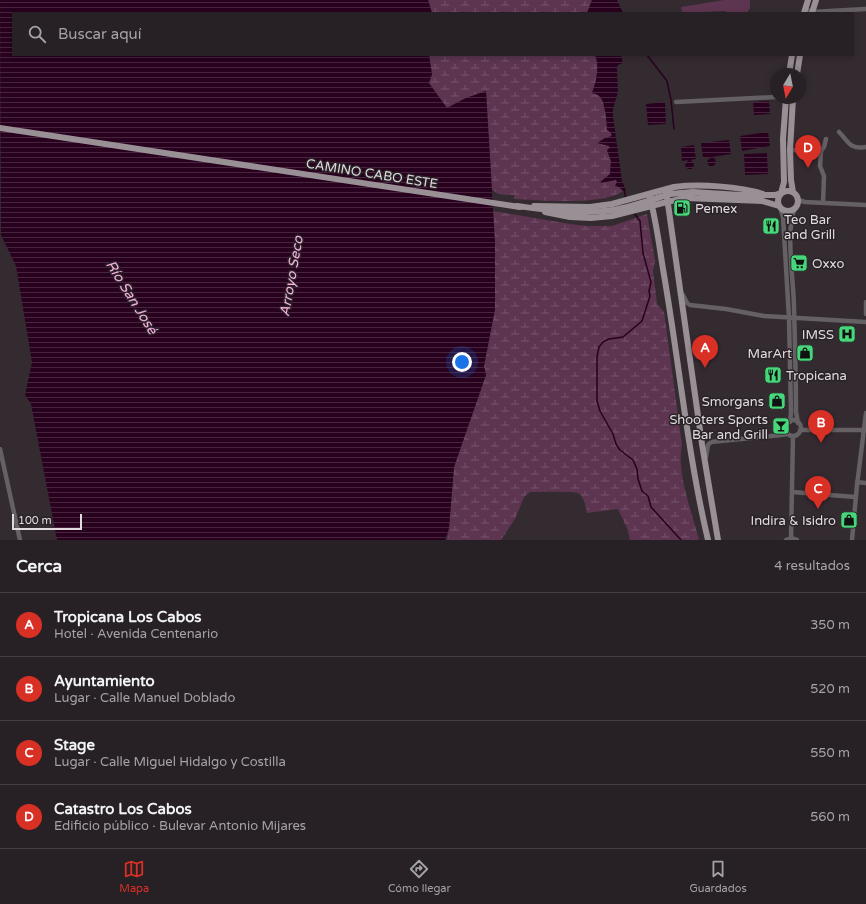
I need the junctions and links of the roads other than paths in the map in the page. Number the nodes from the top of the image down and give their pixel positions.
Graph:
1 (808, 0) edge
2 (816, 0) edge
3 (866, 10) edge
4 (804, 11) edge
5 (812, 12) edge
6 (792, 56) edge
7 (800, 56) edge
8 (790, 68) edge
9 (797, 68) edge
10 (770, 97) edge
11 (676, 102) dead end
12 (785, 104) edge
13 (793, 104) edge
14 (0, 128) edge
15 (840, 132) dead end
16 (782, 139) junction
17 (790, 139) junction
18 (826, 139) dead end
19 (866, 147) edge
20 (790, 150) junction
21 (821, 151) junction
22 (668, 192) junction
23 (793, 192) junction
24 (781, 193) junction
25 (650, 194) junction
26 (763, 194) junction
27 (740, 195) junction
28 (798, 200) junction
29 (763, 201) junction
30 (667, 202) junction
31 (823, 203) junction
32 (517, 206) junction
33 (652, 206) junction
34 (780, 206) junction
35 (866, 206) edge
36 (795, 208) junction
37 (677, 278) junction
38 (866, 302) edge
39 (866, 314) edge
40 (792, 318) junction
41 (866, 322) edge
42 (866, 413) edge
43 (790, 422) junction
44 (798, 423) junction
45 (800, 430) junction
46 (865, 430) edge
47 (787, 434) junction
48 (793, 436) junction
49 (0, 448) edge
50 (705, 463) junction
51 (857, 482) junction
52 (866, 483) edge
53 (792, 492) junction
54 (855, 497) junction
55 (788, 539) edge
56 (20, 540) edge
57 (708, 540) edge
58 (718, 540) edge
59 (797, 540) edge
60 (852, 540) edge

1 - 4 main road
2 - 5 main road
3 - 5 street
4 - 5 street
6 - 8 main road
7 - 9 main road
10 - 11 street
12 - 16 main road
13 - 17 main road
14 - 32 main road, CAMINO CABO ESTE
15 - 19 street
16 - 17 main road
16 - 24 main road
17 - 20 main road
18 - 21 street
20 - 21 street
20 - 23 main road
21 - 31 street
22 - 25 main road
22 - 26 main road
22 - 27 main road, CAMINO CABO ESTE
22 - 30 main road
22 - 32 main road, CAMINO CABO ESTE, bridge
23 - 24 main road
23 - 28 main road
24 - 26 main road, CAMINO CABO ESTE
24 - 34 main road
25 - 32 main road, bridge
25 - 33 main road
26 - 27 main road, CAMINO CABO ESTE
27 - 29 main road, CAMINO CABO ESTE
28 - 31 street
28 - 36 main road
29 - 30 main road
29 - 34 main road, CAMINO CABO ESTE
30 - 33 main road
30 - 37 main road
31 - 35 street
32 - 33 main road, bridge
33 - 57 main road
34 - 36 main road
34 - 40 street
36 - 40 street
37 - 40 street
37 - 50 main road
38 - 39 street
40 - 41 street
40 - 43 street
40 - 44 street
42 - 46 street
43 - 44 street
43 - 47 street
44 - 45 street
45 - 46 street
45 - 48 street
46 - 51 street
47 - 48 street
47 - 50 street
48 - 53 street
49 - 56 street
50 - 58 main road
51 - 52 street
51 - 54 street
53 - 54 street
53 - 55 street
54 - 60 street
55 - 59 street

